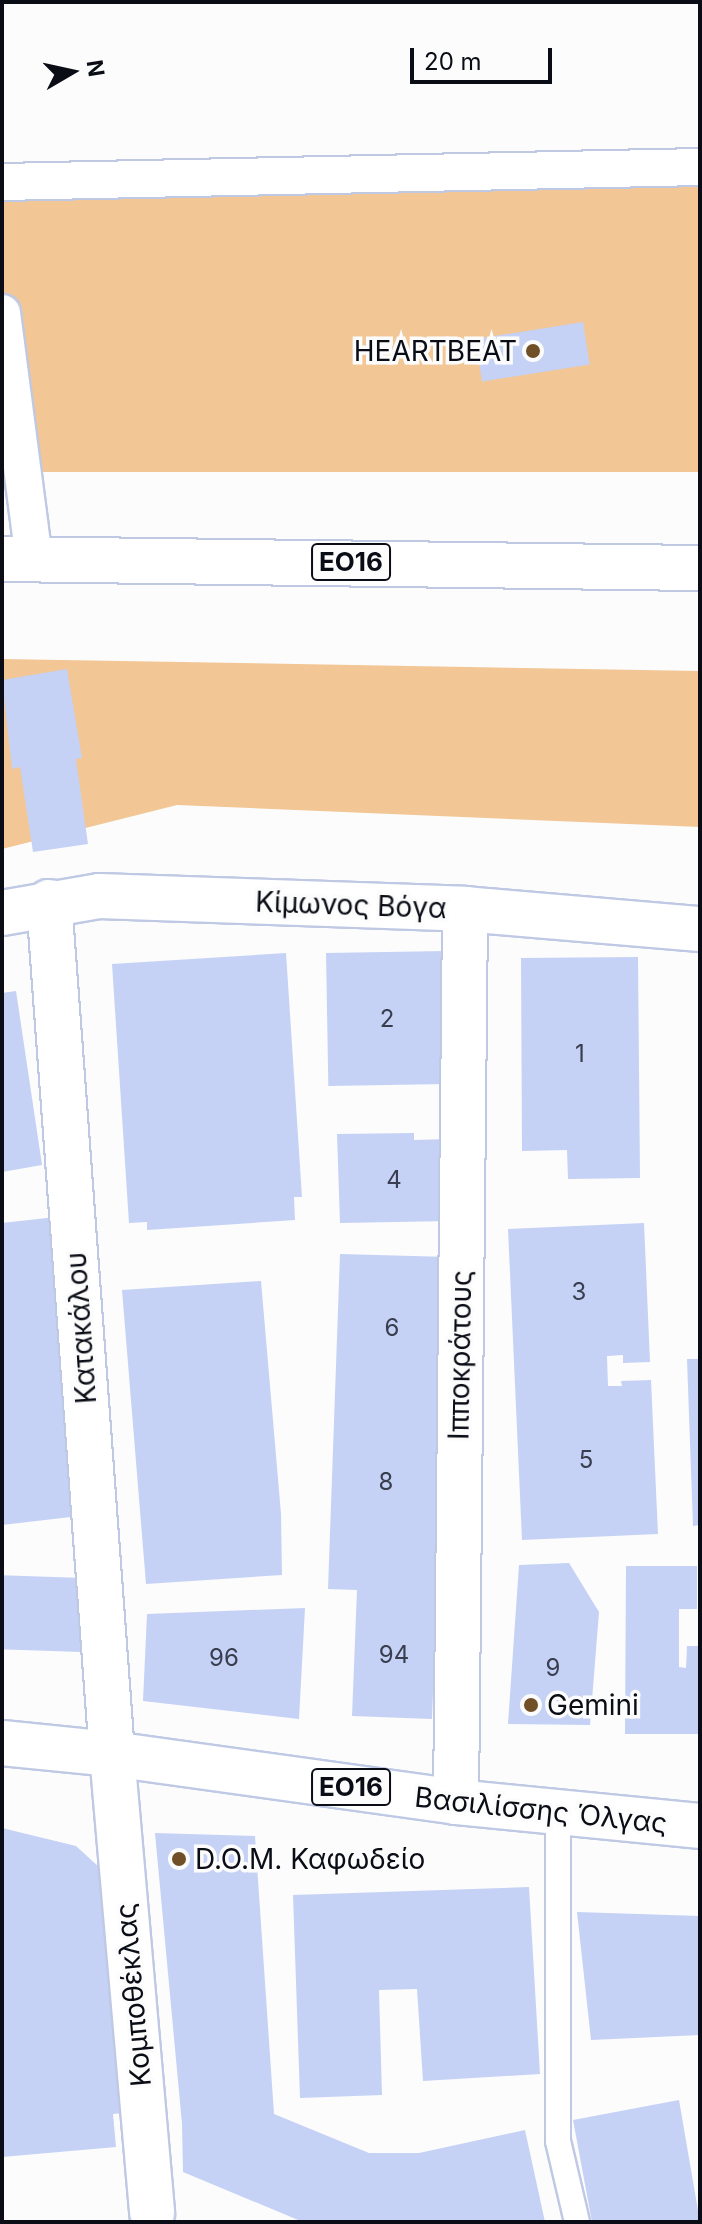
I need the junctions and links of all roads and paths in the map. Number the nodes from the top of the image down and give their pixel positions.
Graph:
1 (700, 167) edge
2 (2, 182) edge
3 (2, 313) edge
4 (18, 559) edge
5 (700, 568) edge
6 (49, 902) junction
7 (465, 909) junction
8 (2, 913) edge
9 (700, 929) edge
10 (2, 1743) edge
11 (112, 1754) junction
12 (456, 1802) junction
13 (558, 1812) junction
14 (700, 1826) edge
15 (152, 2219) edge
16 (577, 2222) edge

1 - 2 street
3 - 4 street
4 - 5 street, ΕΟ16
6 - 7 street, Κίμωνος Βόγα
6 - 8 street, Κίμωνος Βόγα
6 - 11 street, Κατακάλου
7 - 9 street, Κίμωνος Βόγα
7 - 12 street, Ιπποκράτους
10 - 11 street, Βασιλίσσης Όλγας / ΕΟ16
11 - 12 street, Βασιλίσσης Όλγας / ΕΟ16
11 - 15 street, Κομποθέκλας
12 - 13 street, Βασιλίσσης Όλγας / ΕΟ16
13 - 14 street, Βασιλίσσης Όλγας / ΕΟ16
13 - 16 lane

